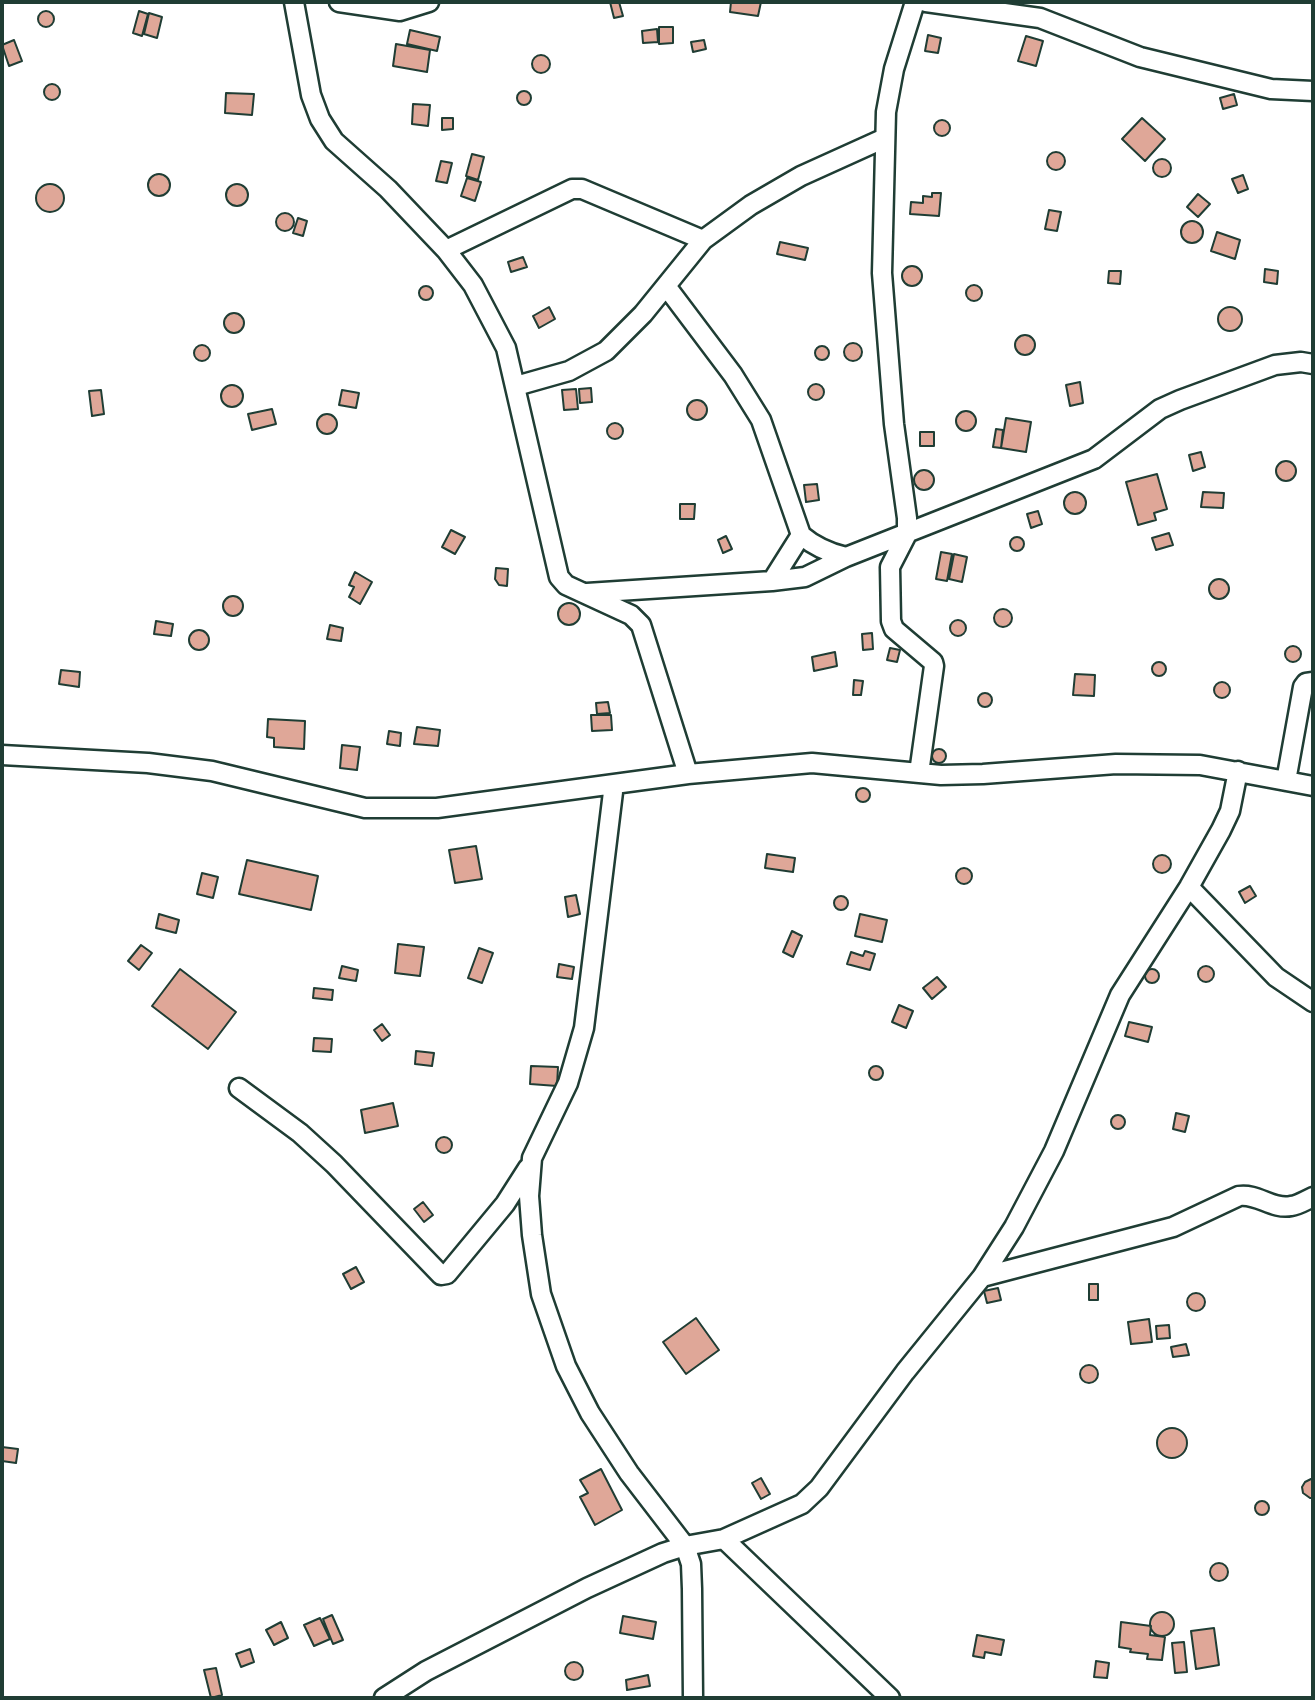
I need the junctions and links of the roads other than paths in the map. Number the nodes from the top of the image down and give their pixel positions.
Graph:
1 (294, 2) edge
2 (339, 2) edge
3 (429, 2) edge
4 (915, 2) edge
5 (926, 2) edge
6 (1313, 91) edge
7 (885, 138) junction
8 (703, 240) junction
9 (446, 250) junction
10 (666, 286) junction
11 (1313, 364) edge
12 (516, 386) junction
13 (907, 534) junction
14 (801, 535) junction
15 (846, 557) junction
16 (772, 582) junction
17 (583, 593) junction
18 (1313, 682) edge
19 (2, 755) edge
20 (1238, 771) junction
21 (919, 773) junction
22 (688, 774) junction
23 (1286, 781) junction
24 (614, 784) junction
25 (1313, 786) edge
26 (1189, 887) junction
27 (1313, 1002) edge
28 (239, 1088) dead end
29 (532, 1158) junction
30 (1313, 1196) edge
31 (982, 1277) junction
32 (724, 1539) junction
33 (685, 1546) junction
34 (384, 1698) edge
35 (693, 1698) edge
36 (890, 1698) edge

1 - 9 street
2 - 3 street
4 - 7 street
5 - 6 street
7 - 8 street
7 - 13 street
8 - 9 street
8 - 10 street
9 - 12 street
10 - 12 street
10 - 14 street
11 - 13 street
12 - 17 street
13 - 15 street
13 - 21 street
14 - 15 street
14 - 16 street
15 - 16 street
16 - 17 street
17 - 22 street
18 - 23 street
19 - 24 street
20 - 21 street
20 - 23 street
20 - 26 street
21 - 22 street
22 - 24 street
23 - 25 street
24 - 29 street
26 - 27 street
26 - 31 street
28 - 29 street
29 - 33 street
30 - 31 street
31 - 32 street
32 - 33 street
32 - 36 street
33 - 34 street
33 - 35 street

